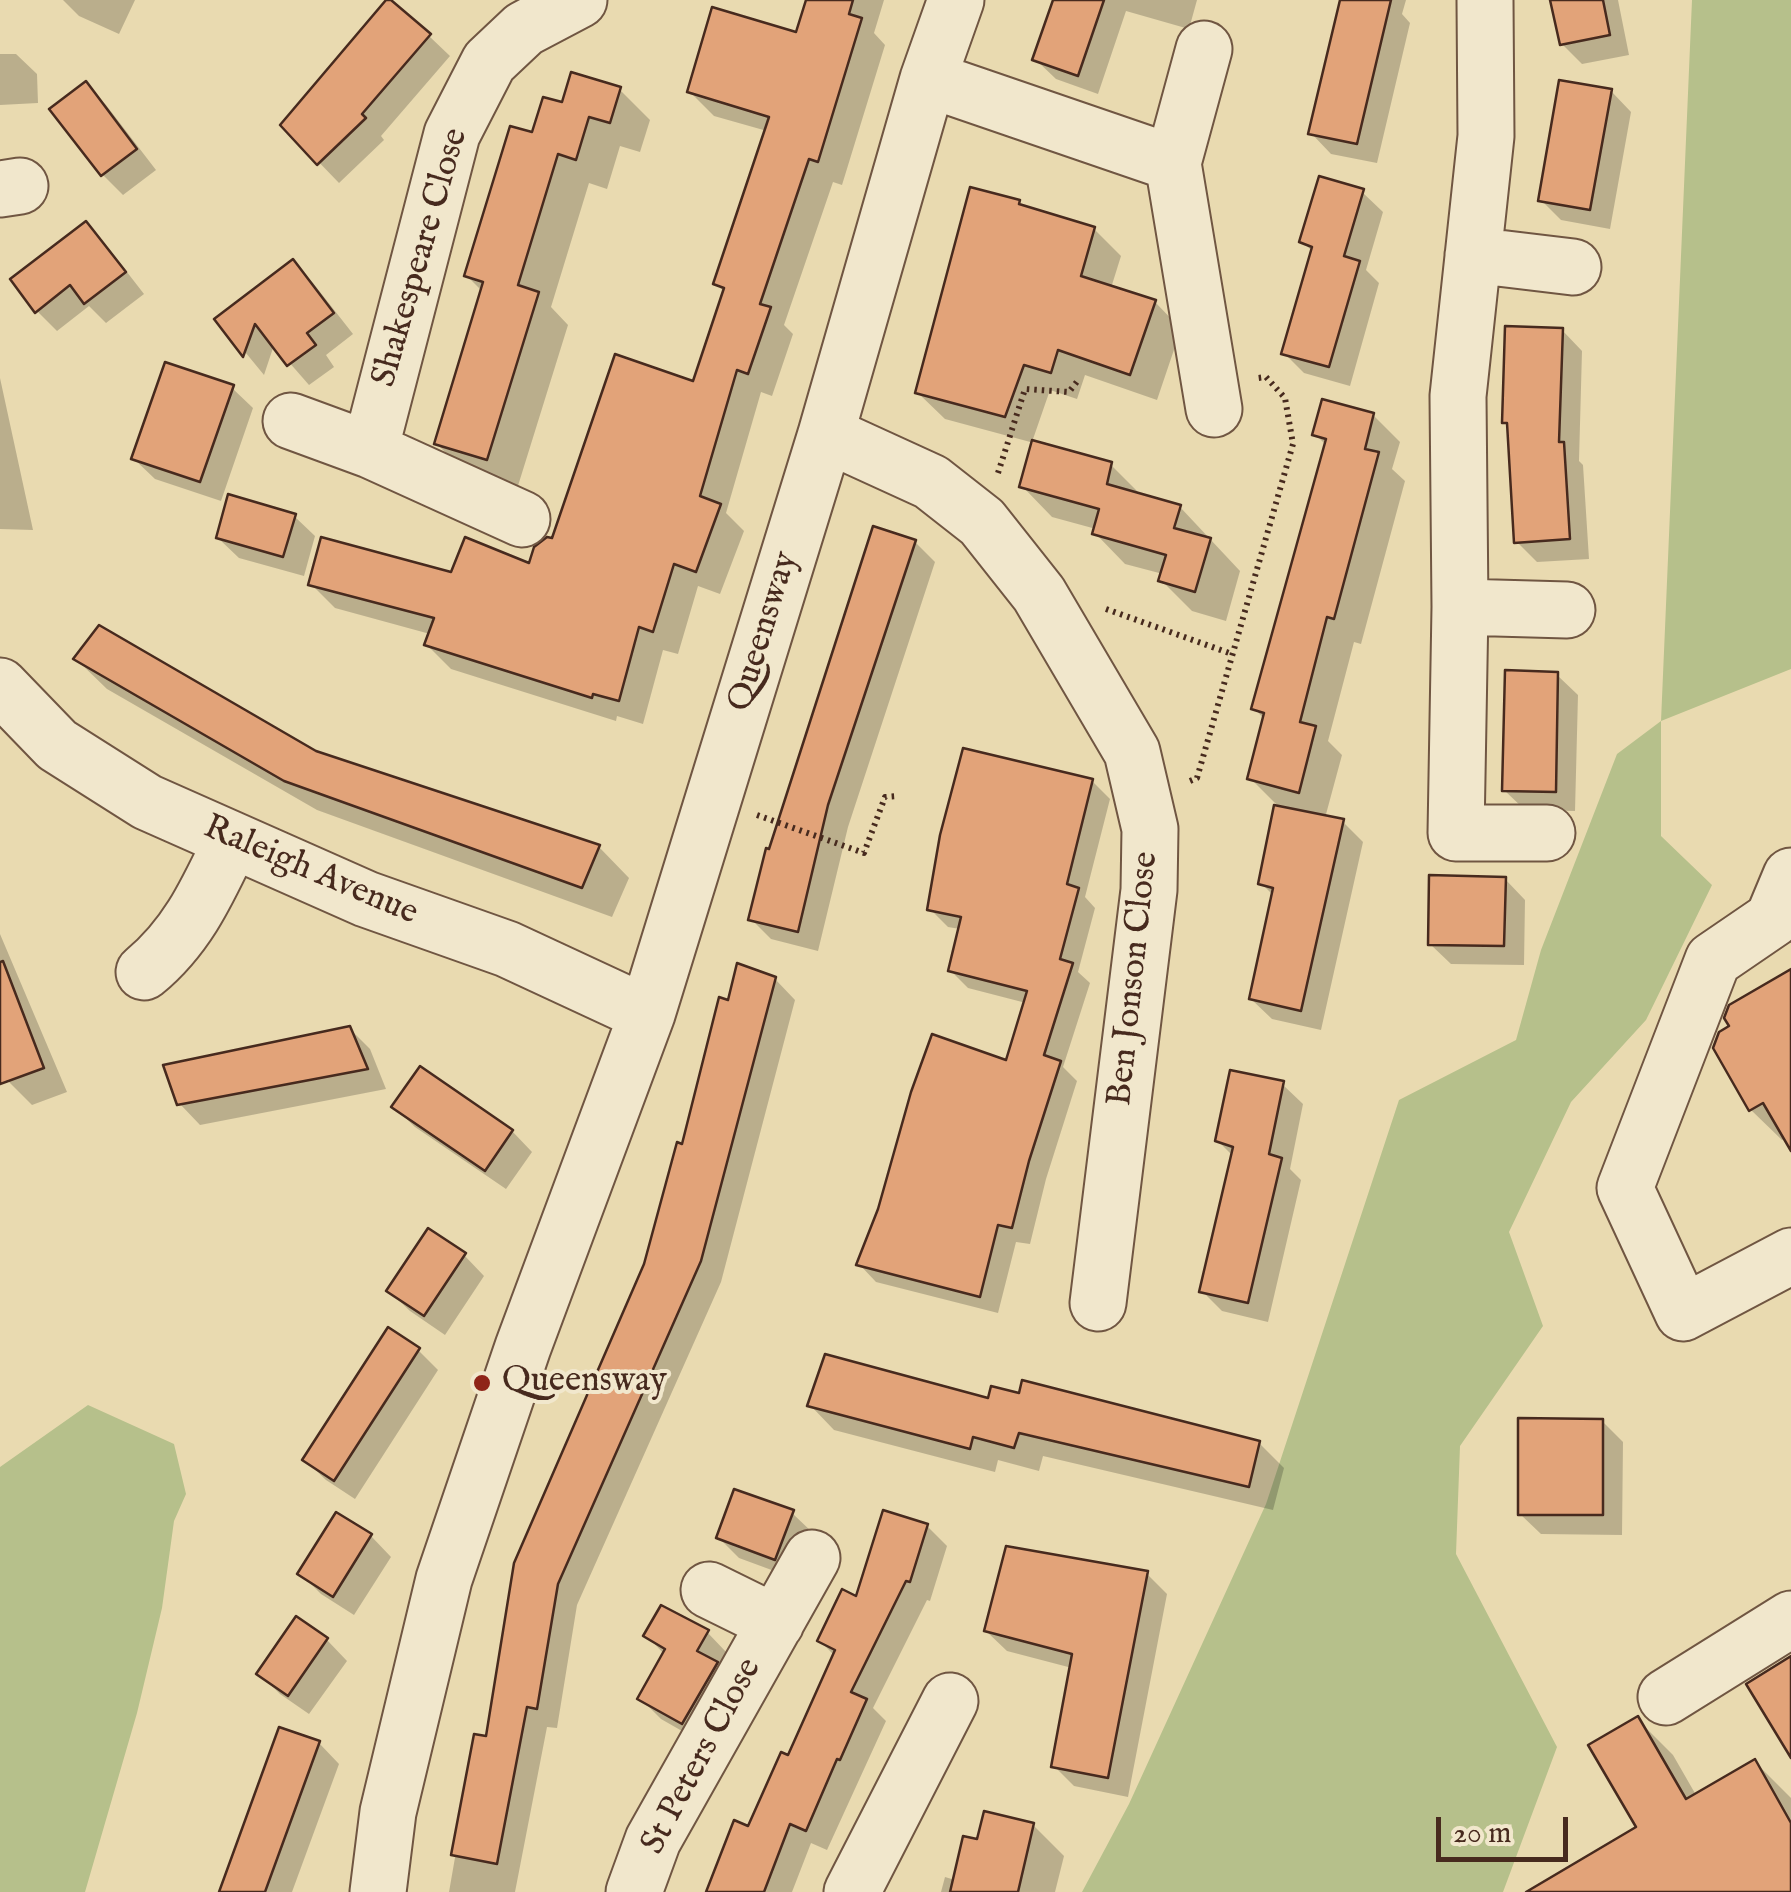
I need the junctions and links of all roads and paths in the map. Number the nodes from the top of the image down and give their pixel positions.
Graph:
1 (579, 0) edge
2 (956, 0) edge
3 (1485, 0) edge
4 (510, 14) edge
5 (1204, 49) dead end
6 (928, 79) junction
7 (1173, 163) junction
8 (1473, 255) junction
9 (1573, 267) dead end
10 (1079, 379) dead end
11 (1212, 399) joint
12 (292, 421) dead end
13 (826, 434) junction
14 (370, 450) junction
15 (522, 520) dead end
16 (982, 522) junction
17 (1460, 608) junction
18 (1567, 610) dead end
19 (1050, 612) junction
20 (1232, 654) junction
21 (0, 686) edge
22 (898, 796) dead end
23 (713, 800) junction
24 (1143, 801) junction
25 (1547, 833) dead end
26 (232, 840) junction
27 (1791, 876) edge
28 (144, 972) dead end
29 (647, 1014) junction
30 (1791, 1256) edge
31 (1098, 1303) dead end
32 (812, 1558) dead end
33 (709, 1590) dead end
34 (1791, 1619) edge
35 (776, 1623) junction
36 (1666, 1697) dead end
37 (950, 1701) dead end
38 (378, 1892) edge
39 (634, 1892) edge
40 (852, 1892) edge

1 - 4 street, Shakespeare Close
2 - 6 street, Queensway
3 - 8 street
4 - 14 street, Shakespeare Close
5 - 7 street
6 - 7 street
6 - 13 street, Queensway
7 - 11 street
8 - 9 street
8 - 17 street
10 - 16 path
11 - 20 path
12 - 14 street
13 - 16 street, Ben Jonson Close
13 - 23 street, Queensway
14 - 15 street
16 - 19 street, Ben Jonson Close
17 - 18 street
17 - 25 street
19 - 20 path
19 - 24 street, Ben Jonson Close
20 - 24 path
21 - 26 street, Raleigh Avenue
22 - 23 path
23 - 29 street, Queensway
24 - 31 street, Ben Jonson Close
26 - 28 street
26 - 29 street, Raleigh Avenue
27 - 30 street
29 - 38 street, Queensway
32 - 35 street, St Peters Close
33 - 35 street, St Peters Close
34 - 36 street
35 - 39 street, St Peters Close
37 - 40 street

